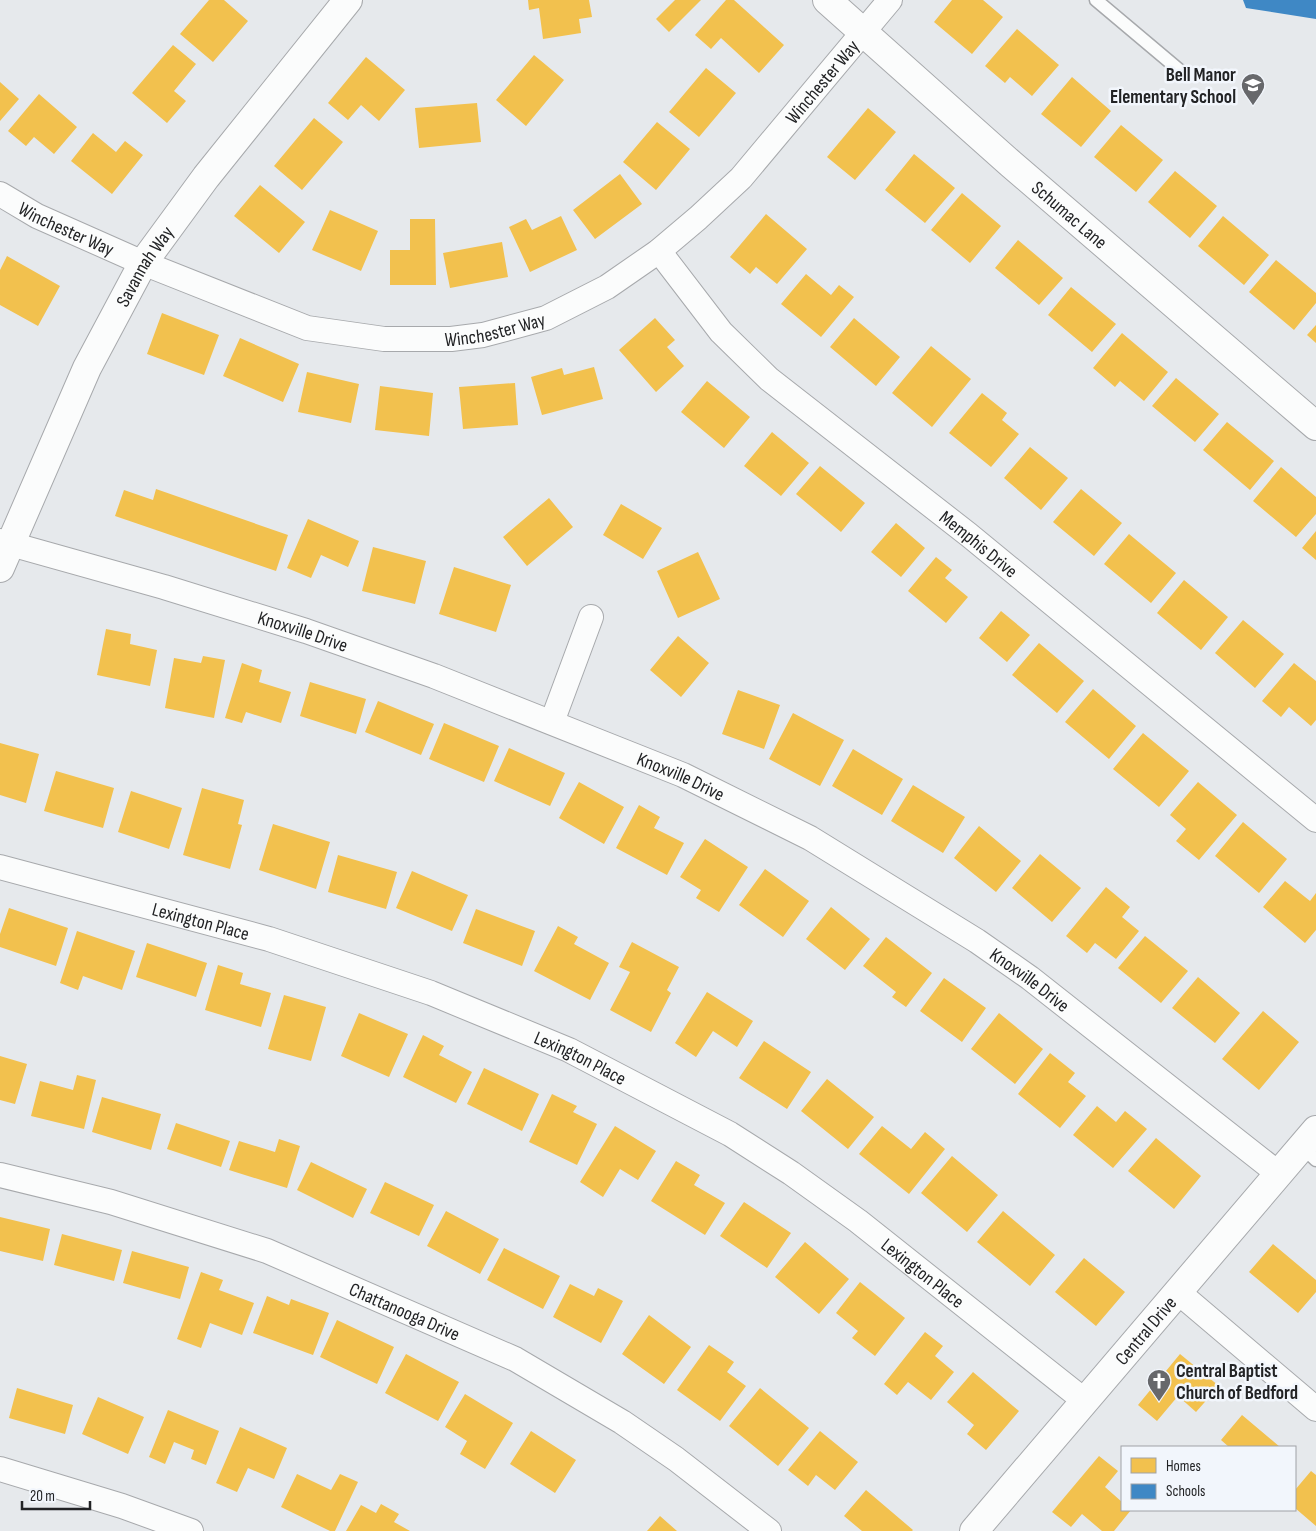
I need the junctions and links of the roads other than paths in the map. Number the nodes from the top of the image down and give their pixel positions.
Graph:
1 (348, 0) edge
2 (827, 0) edge
3 (890, 0) edge
4 (1096, 0) edge
5 (862, 33) junction
6 (1184, 74) dead end
7 (0, 194) edge
8 (659, 251) junction
9 (143, 263) junction
10 (1316, 426) edge
11 (3, 551) edge
12 (591, 617) dead end
13 (552, 722) junction
14 (1316, 820) edge
15 (0, 867) edge
16 (1311, 1146) edge
17 (1279, 1174) junction
18 (0, 1175) edge
19 (1178, 1292) junction
20 (1085, 1400) junction
21 (1316, 1409) edge
22 (0, 1469) edge
23 (191, 1531) edge
24 (769, 1531) edge
25 (974, 1531) edge

1 - 9 street, Savannah Way
2 - 5 street, Schumac Lane
3 - 5 street, Winchester Way
4 - 6 lane
5 - 8 street, Winchester Way
5 - 10 street, Schumac Lane
7 - 9 street, Winchester Way
8 - 9 street, Winchester Way
8 - 14 street, Memphis Drive
9 - 11 street, Savannah Way
11 - 13 street, Knoxville Drive
12 - 13 street
13 - 17 street, Knoxville Drive
15 - 20 street, Lexington Place
16 - 17 street, Central Drive
17 - 19 street, Central Drive
18 - 24 street, Chattanooga Drive
19 - 20 street, Central Drive
19 - 21 street
20 - 25 street, Central Drive
22 - 23 street

